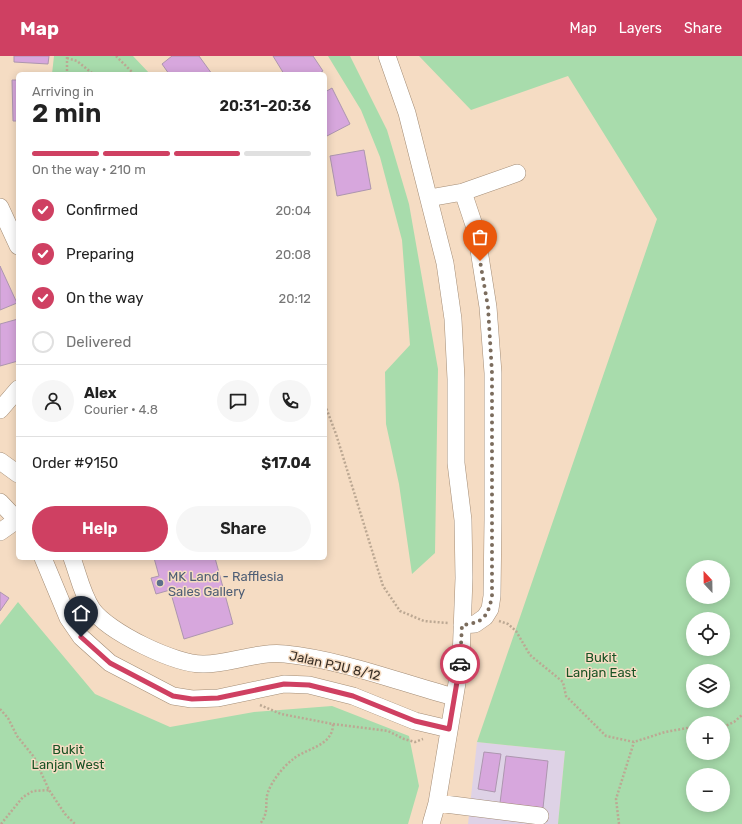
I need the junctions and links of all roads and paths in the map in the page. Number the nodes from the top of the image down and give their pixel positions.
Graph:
1 (116, 56) edge
2 (387, 56) edge
3 (67, 57) edge
4 (67, 72) edge
5 (91, 72) edge
6 (132, 72) edge
7 (518, 173) dead end
8 (463, 192) junction
9 (429, 198) junction
10 (0, 207) edge
11 (16, 242) edge
12 (16, 391) edge
13 (0, 410) edge
14 (327, 410) edge
15 (0, 460) edge
16 (16, 472) edge
17 (0, 502) edge
18 (16, 519) edge
19 (16, 522) edge
20 (0, 532) edge
21 (44, 560) edge
22 (73, 560) edge
23 (485, 617) junction
24 (462, 625) junction
25 (248, 691) junction
26 (454, 697) junction
27 (0, 709) edge
28 (742, 715) edge
29 (730, 723) edge
30 (333, 724) junction
31 (449, 729) junction
32 (686, 729) edge
33 (634, 742) junction
34 (49, 790) junction
35 (438, 803) junction
36 (540, 816) dead end
37 (1, 824) edge
38 (75, 824) edge
39 (260, 824) edge
40 (431, 824) edge
41 (619, 824) edge

1 - 6 path
2 - 9 street
3 - 4 path
3 - 5 path
7 - 8 street
8 - 9 street
8 - 23 street
9 - 24 street
10 - 11 street
12 - 13 street
14 - 24 path
15 - 16 street
17 - 18 street
19 - 20 street
21 - 25 street, Jalan PJU 8/12
22 - 26 street, Jalan PJU 8/12
23 - 24 street
23 - 33 path
24 - 26 street
25 - 30 path
25 - 31 street, Jalan PJU 8/12
26 - 31 street
27 - 34 path
28 - 29 path
30 - 31 path
30 - 39 path
31 - 35 street
32 - 33 path
33 - 41 path
34 - 37 path
34 - 38 path
35 - 36 street
35 - 40 street

